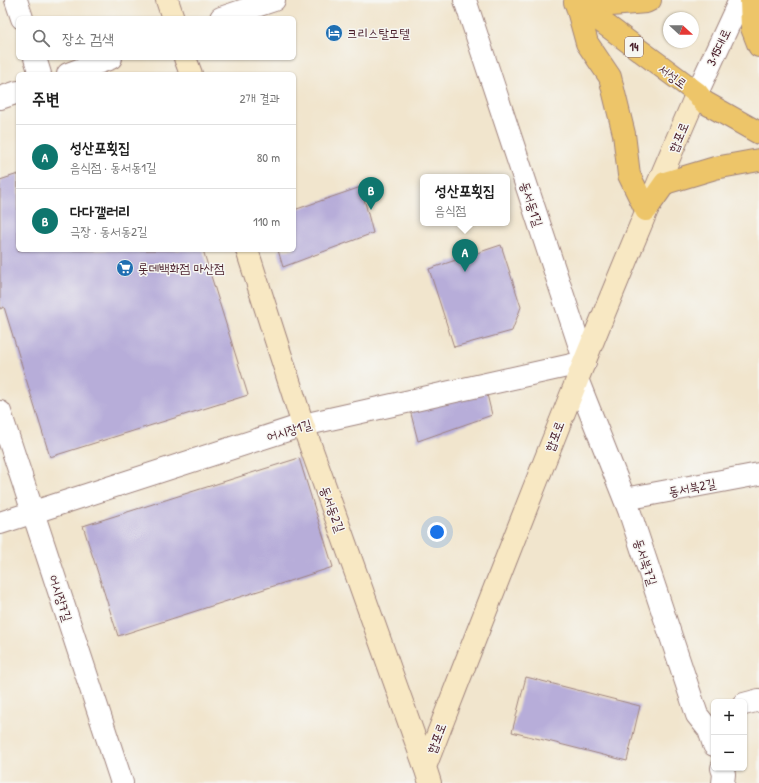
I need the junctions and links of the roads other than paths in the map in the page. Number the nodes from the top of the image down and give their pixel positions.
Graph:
1 (16, 0) edge
2 (167, 0) edge
3 (274, 0) edge
4 (465, 0) edge
5 (650, 0) edge
6 (740, 0) edge
7 (751, 0) edge
8 (574, 1) edge
9 (21, 16) edge
10 (172, 16) edge
11 (227, 16) edge
12 (759, 46) edge
13 (36, 60) edge
14 (106, 60) edge
15 (186, 60) edge
16 (39, 72) edge
17 (73, 72) edge
18 (189, 72) edge
19 (16, 93) edge
20 (697, 93) junction
21 (0, 98) edge
22 (759, 115) edge
23 (759, 133) edge
24 (759, 160) edge
25 (646, 210) junction
26 (248, 252) edge
27 (581, 371) junction
28 (0, 412) edge
29 (303, 425) junction
30 (759, 474) edge
31 (625, 499) junction
32 (32, 512) junction
33 (0, 523) edge
34 (759, 700) edge
35 (747, 703) edge
36 (706, 713) edge
37 (711, 736) edge
38 (723, 771) edge
39 (427, 775) edge
40 (122, 783) edge
41 (723, 783) edge

1 - 9 street
2 - 10 main road
3 - 11 street
4 - 27 street, 동서동1길
5 - 8 main road
6 - 20 street, 3·15대로
7 - 12 main road
8 - 20 main road, 서성로 / 14
8 - 25 main road
13 - 16 street
14 - 17 street
15 - 18 main road
19 - 21 street
20 - 22 main road
20 - 23 main road, 14
20 - 25 main road, 합포로
24 - 25 main road
25 - 27 main road, 합포로
26 - 29 main road, 동서동2길
27 - 29 street, 어시장1길
27 - 31 street, 동서북7길
27 - 39 main road, 합포로
28 - 32 street, 어시장7길
29 - 32 street, 어시장1길
29 - 39 main road, 동서동2길
30 - 31 street, 동서북2길
31 - 36 street, 동서북7길
32 - 33 street, 어시장1길
32 - 40 street, 어시장7길
34 - 35 street
36 - 37 street, 동서북7길
38 - 41 street

